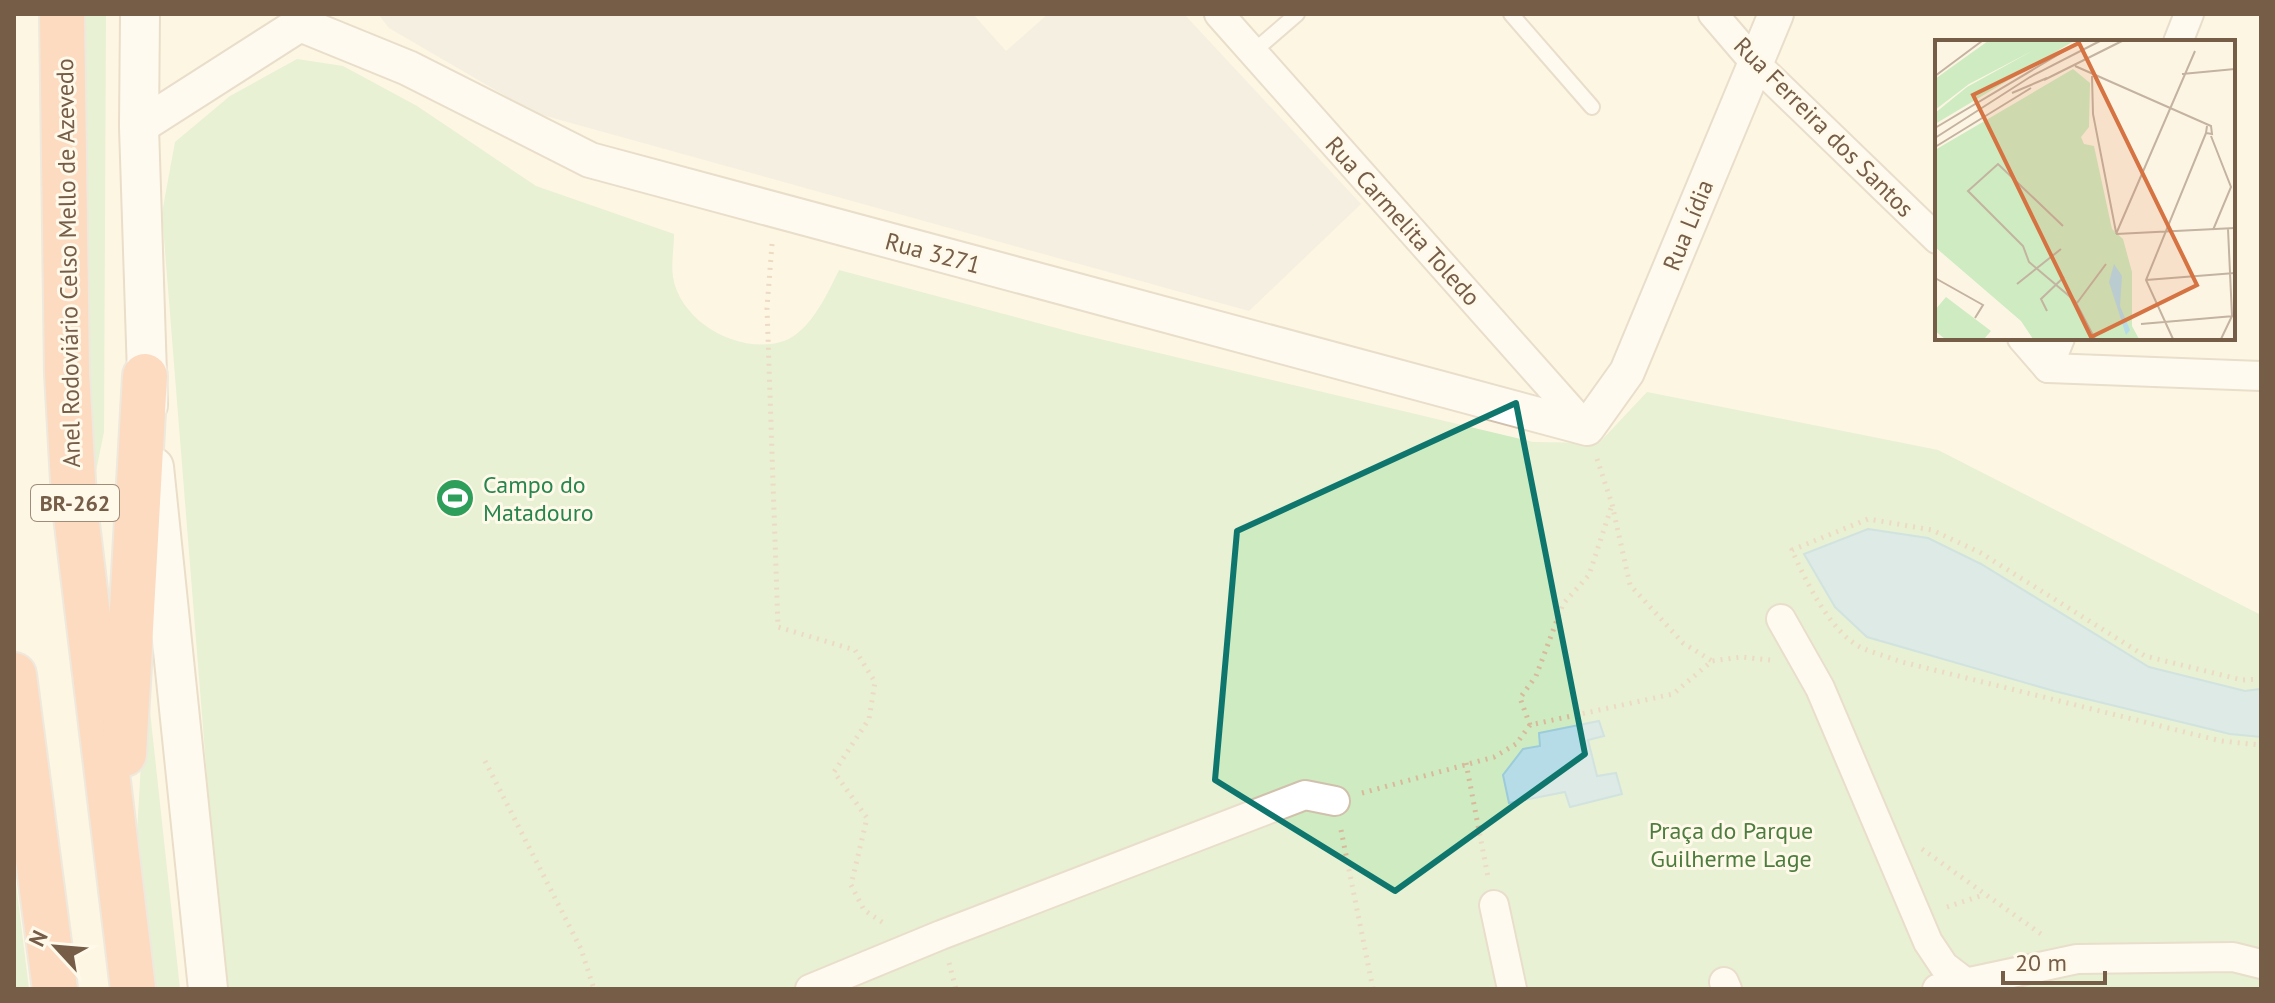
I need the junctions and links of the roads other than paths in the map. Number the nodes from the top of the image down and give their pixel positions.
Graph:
1 (62, 14) edge
2 (140, 14) edge
3 (1219, 14) edge
4 (1297, 14) edge
5 (1511, 14) edge
6 (1713, 14) edge
7 (1776, 14) edge
8 (2189, 14) edge
9 (306, 19) edge
10 (2179, 40) edge
11 (1253, 52) junction
12 (1755, 63) junction
13 (1592, 107) dead end
14 (139, 127) junction
15 (1935, 237) edge
16 (2024, 340) edge
17 (2059, 340) edge
18 (2048, 368) junction
19 (145, 376) junction
20 (2261, 376) edge
21 (1587, 428) junction
22 (1781, 619) dead end
23 (14, 675) edge
24 (1335, 801) road end
25 (117, 880) junction
26 (1494, 905) road end
27 (2261, 964) edge
28 (1965, 982) junction
29 (55, 989) edge
30 (133, 989) edge
31 (208, 989) edge
32 (810, 989) edge
33 (1512, 989) edge
34 (1937, 989) edge

1 - 25 highway, Anel Rodoviário Celso Mello de Azevedo / BR-262
2 - 14 main road
3 - 11 street, Rua Carmelita Toledo
4 - 11 lane
5 - 13 lane
6 - 12 street, Rua Ferreira dos Santos
7 - 12 street, Rua Lídia
8 - 10 street
9 - 14 street
9 - 21 street, Rua 3271
11 - 21 street, Rua Carmelita Toledo
12 - 15 street, Rua Ferreira dos Santos
12 - 21 street, Rua Lídia
14 - 19 main road
16 - 18 street
17 - 18 street
18 - 20 street
19 - 25 highway
19 - 31 main road
22 - 28 street
23 - 29 highway
24 - 32 street
25 - 30 highway, Anel Rodoviário Celso Mello de Azevedo / BR-262
26 - 33 street
27 - 28 street
28 - 34 street

